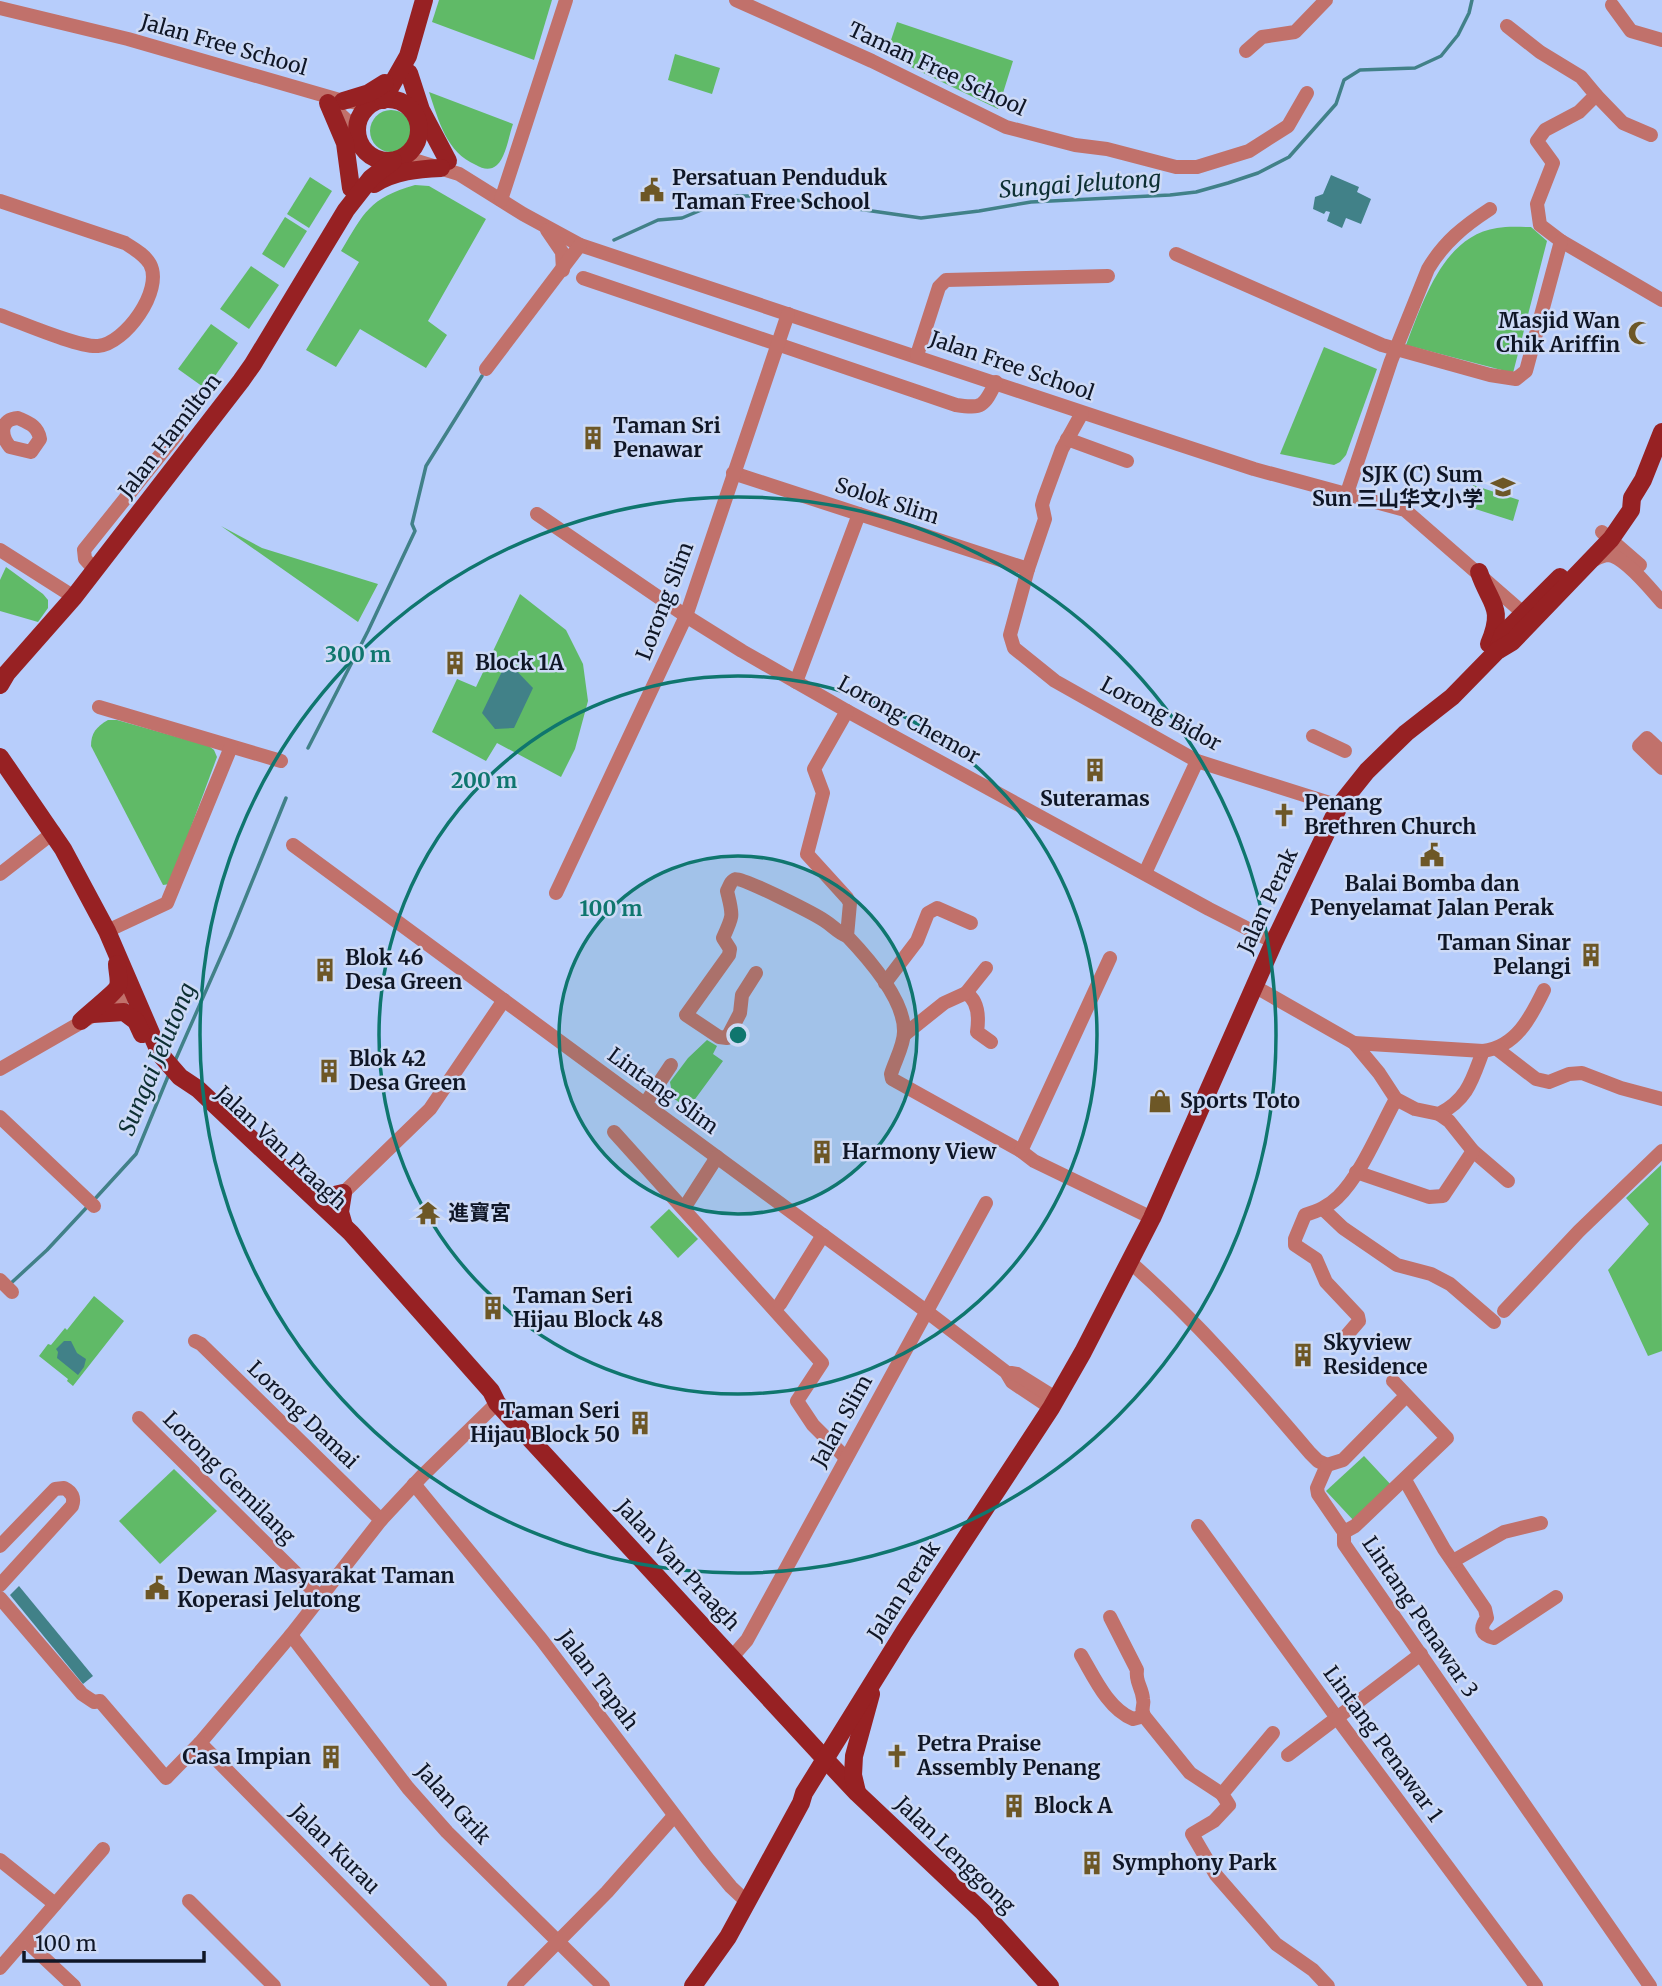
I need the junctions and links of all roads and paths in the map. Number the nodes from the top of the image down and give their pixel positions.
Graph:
1 (424, 0) edge
2 (566, 0) edge
3 (736, 0) edge
4 (1326, 0) edge
5 (1612, 5) dead end
6 (0, 8) edge
7 (1507, 26) dead end
8 (1662, 40) edge
9 (1246, 51) dead end
10 (404, 69) junction
11 (1307, 93) dead end
12 (1596, 94) junction
13 (329, 99) junction
14 (377, 102) junction
15 (410, 108) junction
16 (419, 127) junction
17 (1651, 135) dead end
18 (358, 137) junction
19 (399, 159) junction
20 (449, 167) junction
21 (351, 198) junction
22 (501, 200) junction
23 (0, 201) edge
24 (1490, 209) dead end
25 (542, 225) junction
26 (1562, 241) junction
27 (580, 245) junction
28 (1176, 254) dead end
29 (562, 270) junction
30 (1108, 276) dead end
31 (583, 278) dead end
32 (1662, 300) edge
33 (788, 314) junction
34 (0, 315) edge
35 (778, 345) junction
36 (1396, 347) junction
37 (917, 355) junction
38 (486, 369) dead end
39 (996, 382) junction
40 (1082, 413) junction
41 (177, 434) dead end
42 (1662, 434) edge
43 (1067, 439) junction
44 (1127, 461) dead end
45 (733, 473) junction
46 (1347, 493) junction
47 (537, 514) dead end
48 (859, 514) junction
49 (1606, 535) junction
50 (0, 550) edge
51 (1591, 561) junction
52 (1028, 569) junction
53 (94, 570) junction
54 (1479, 572) junction
55 (1662, 590) edge
56 (74, 597) junction
57 (1662, 602) edge
58 (685, 617) junction
59 (1529, 617) junction
60 (1482, 667) junction
61 (2, 678) edge
62 (796, 682) junction
63 (99, 707) dead end
64 (846, 711) junction
65 (1313, 736) dead end
66 (232, 747) junction
67 (1345, 751) dead end
68 (1662, 752) edge
69 (0, 757) edge
70 (281, 761) dead end
71 (1197, 761) junction
72 (1662, 768) edge
73 (1339, 806) junction
74 (54, 832) junction
75 (293, 845) dead end
76 (1145, 873) junction
77 (0, 874) edge
78 (556, 893) dead end
79 (971, 923) dead end
80 (107, 931) junction
81 (847, 936) junction
82 (1274, 942) junction
83 (116, 951) junction
84 (1110, 958) dead end
85 (986, 968) dead end
86 (756, 973) dead end
87 (885, 983) junction
88 (1254, 986) junction
89 (1544, 990) dead end
90 (134, 992) junction
91 (966, 993) junction
92 (504, 1000) junction
93 (87, 1018) junction
94 (904, 1034) junction
95 (990, 1042) dead end
96 (1354, 1043) junction
97 (1490, 1050) junction
98 (671, 1065) dead end
99 (170, 1067) junction
100 (0, 1069) edge
101 (1396, 1099) junction
102 (1662, 1099) edge
103 (645, 1104) junction
104 (1439, 1114) junction
105 (0, 1117) edge
106 (614, 1132) dead end
107 (1021, 1151) junction
108 (1473, 1151) junction
109 (1662, 1151) edge
110 (717, 1157) junction
111 (1356, 1172) junction
112 (1508, 1181) dead end
113 (343, 1193) junction
114 (311, 1194) junction
115 (89, 1202) dead end
116 (688, 1202) dead end
117 (986, 1203) dead end
118 (1322, 1209) junction
119 (324, 1212) junction
120 (1152, 1219) junction
121 (345, 1227) junction
122 (823, 1236) junction
123 (1130, 1262) junction
124 (0, 1280) edge
125 (12, 1292) dead end
126 (780, 1304) dead end
127 (926, 1311) junction
128 (1347, 1335) dead end
129 (195, 1341) dead end
130 (1393, 1381) dead end
131 (1406, 1396) junction
132 (497, 1403) junction
133 (1054, 1404) junction
134 (139, 1418) dead end
135 (846, 1458) junction
136 (1327, 1465) junction
137 (1405, 1480) junction
138 (414, 1484) junction
139 (381, 1520) junction
140 (1541, 1523) dead end
141 (1198, 1526) dead end
142 (1344, 1532) junction
143 (0, 1546) edge
144 (1453, 1561) junction
145 (0, 1585) edge
146 (320, 1597) junction
147 (1556, 1597) dead end
148 (0, 1598) edge
149 (1110, 1617) dead end
150 (291, 1635) junction
151 (1421, 1654) junction
152 (1082, 1655) dead end
153 (732, 1657) junction
154 (872, 1683) junction
155 (1143, 1716) junction
156 (1337, 1718) junction
157 (1273, 1733) dead end
158 (200, 1743) junction
159 (1288, 1755) dead end
160 (829, 1763) junction
161 (857, 1793) junction
162 (1222, 1794) junction
163 (674, 1816) junction
164 (103, 1849) dead end
165 (0, 1860) edge
166 (189, 1901) dead end
167 (747, 1902) junction
168 (55, 1904) junction
169 (24, 1940) junction
170 (558, 1943) junction
171 (0, 1968) edge
172 (700, 1983) edge
173 (74, 1986) edge
174 (274, 1986) edge
175 (440, 1986) edge
176 (514, 1986) edge
177 (603, 1986) edge
178 (1050, 1986) edge
179 (1328, 1986) edge
180 (1536, 1986) edge
181 (1650, 1986) edge

1 - 10 main road
2 - 22 street
3 - 11 street, Taman Free School
4 - 9 street
5 - 8 street
6 - 13 street, Jalan Free School
7 - 12 street
10 - 13 main road
10 - 14 main road
10 - 15 main road
10 - 20 main road
12 - 17 street
12 - 26 street
13 - 14 street, Jalan Free School
13 - 18 street, Jalan Free School
13 - 21 main road
14 - 15 main road
14 - 18 main road
15 - 16 main road
16 - 19 main road
16 - 20 street, Jalan Free School
18 - 19 main road
18 - 21 main road, Jalan Hamilton
19 - 20 street, Jalan Free School
19 - 21 main road, Jalan Hamilton
20 - 21 main road
20 - 22 street, Jalan Free School
21 - 53 main road, Jalan Hamilton
22 - 25 street, Jalan Free School
23 - 34 street
24 - 36 street
25 - 27 street, Jalan Free School
25 - 29 street
26 - 32 street
26 - 36 street
27 - 29 street
27 - 33 street, Jalan Free School
28 - 36 street
29 - 38 street
30 - 37 street
31 - 35 street
33 - 35 street, Lorong Slim
33 - 37 street, Jalan Free School
35 - 39 street
35 - 45 street, Lorong Slim
36 - 46 street
37 - 39 street, Jalan Free School
39 - 40 street, Jalan Free School
40 - 43 street
40 - 46 street, Jalan Free School
41 - 53 street
42 - 49 main road, Jalan Perak
43 - 44 street
43 - 52 street
45 - 48 street, Solok Slim
45 - 58 street, Lorong Slim
46 - 54 street, Jalan Free School
47 - 58 street, Lorong Chemor
48 - 52 street, Solok Slim
48 - 62 street
49 - 51 main road, Jalan Perak
49 - 55 street
49 - 59 main road, Jalan Perak
50 - 56 street
51 - 57 street
51 - 59 main road, Jalan Perak
52 - 71 street, Lorong Bidor
53 - 56 main road, Jalan Hamilton
54 - 59 street, Jalan Free School
54 - 60 main road
56 - 61 main road, Jalan Hamilton
58 - 62 street, Lorong Chemor
58 - 78 street, Lorong Slim
59 - 60 main road, Jalan Perak
60 - 73 main road, Jalan Perak
62 - 64 street, Lorong Chemor
63 - 66 street
64 - 76 street, Lorong Chemor
64 - 81 street
65 - 67 street
66 - 70 street
66 - 80 street
68 - 72 street
69 - 74 main road, Jalan Van Praagh
71 - 73 street, Lorong Bidor
71 - 76 street
73 - 82 main road, Jalan Perak
74 - 77 street
74 - 80 main road, Jalan Van Praagh
75 - 92 street, Lintang Slim
76 - 82 street, Lorong Chemor
79 - 87 street
80 - 83 main road, Jalan Van Praagh
81 - 86 street
81 - 87 street
82 - 88 main road, Jalan Perak
83 - 90 main road, Jalan Van Praagh
83 - 93 main road
84 - 107 street
85 - 91 street
87 - 94 street
88 - 96 street
88 - 120 main road, Jalan Perak
89 - 97 street
90 - 93 street
90 - 99 main road, Jalan Van Praagh
91 - 94 street
91 - 95 street
92 - 103 street, Lintang Slim
92 - 113 street
93 - 99 main road
93 - 100 street
94 - 107 street
96 - 97 street
96 - 101 street
97 - 102 street
97 - 104 street
98 - 103 street
99 - 114 main road, Jalan Van Praagh
99 - 119 main road, Jalan Van Praagh
101 - 104 street
101 - 111 street
103 - 110 street, Lintang Slim
104 - 108 street
105 - 115 street
106 - 135 street
107 - 120 street
108 - 111 street
108 - 112 street
109 - 118 street
110 - 116 street
110 - 122 street, Lintang Slim
111 - 118 street
113 - 114 main road
113 - 119 street
113 - 121 main road
114 - 119 main road, Jalan Van Praagh
117 - 127 street, Jalan Slim
118 - 128 street
119 - 121 main road, Jalan Van Praagh
119 - 132 main road, Jalan Van Praagh
120 - 123 main road, Jalan Perak
121 - 132 main road, Jalan Van Praagh
122 - 126 street
122 - 127 street, Lintang Slim
123 - 133 main road, Jalan Perak
123 - 136 street
124 - 125 street
127 - 133 street, Lintang Slim
127 - 135 street, Jalan Slim
129 - 139 street, Lorong Damai
130 - 131 street
131 - 136 street
131 - 137 street
132 - 138 street
132 - 153 main road, Jalan Van Praagh
133 - 154 main road, Jalan Perak
134 - 146 street, Lorong Gemilang
135 - 153 street, Jalan Slim
136 - 142 street, Lintang Penawar 3
137 - 142 street
137 - 144 street
138 - 139 street
138 - 163 street, Jalan Tapah
139 - 146 street
140 - 144 street
141 - 156 street, Lintang Penawar 1
142 - 151 street, Lintang Penawar 3
143 - 145 street
144 - 147 street
146 - 150 street
148 - 158 street
149 - 155 street
150 - 158 street
150 - 170 street, Jalan Grik
151 - 156 street
151 - 181 street, Lintang Penawar 3
152 - 155 street
153 - 160 main road, Jalan Van Praagh
154 - 160 main road, Jalan Perak
154 - 161 main road
155 - 162 street
156 - 159 street
156 - 180 street, Lintang Penawar 1
157 - 162 street
158 - 175 street, Jalan Kurau
160 - 161 main road, Jalan Lenggong
160 - 167 main road, Jalan Perak
161 - 178 main road, Jalan Lenggong
162 - 179 street
163 - 167 street, Jalan Tapah
163 - 170 street
164 - 168 street
165 - 168 street
166 - 174 street
167 - 172 main road, Jalan Perak
168 - 169 street
169 - 171 street
169 - 173 street
170 - 176 street
170 - 177 street, Jalan Grik

